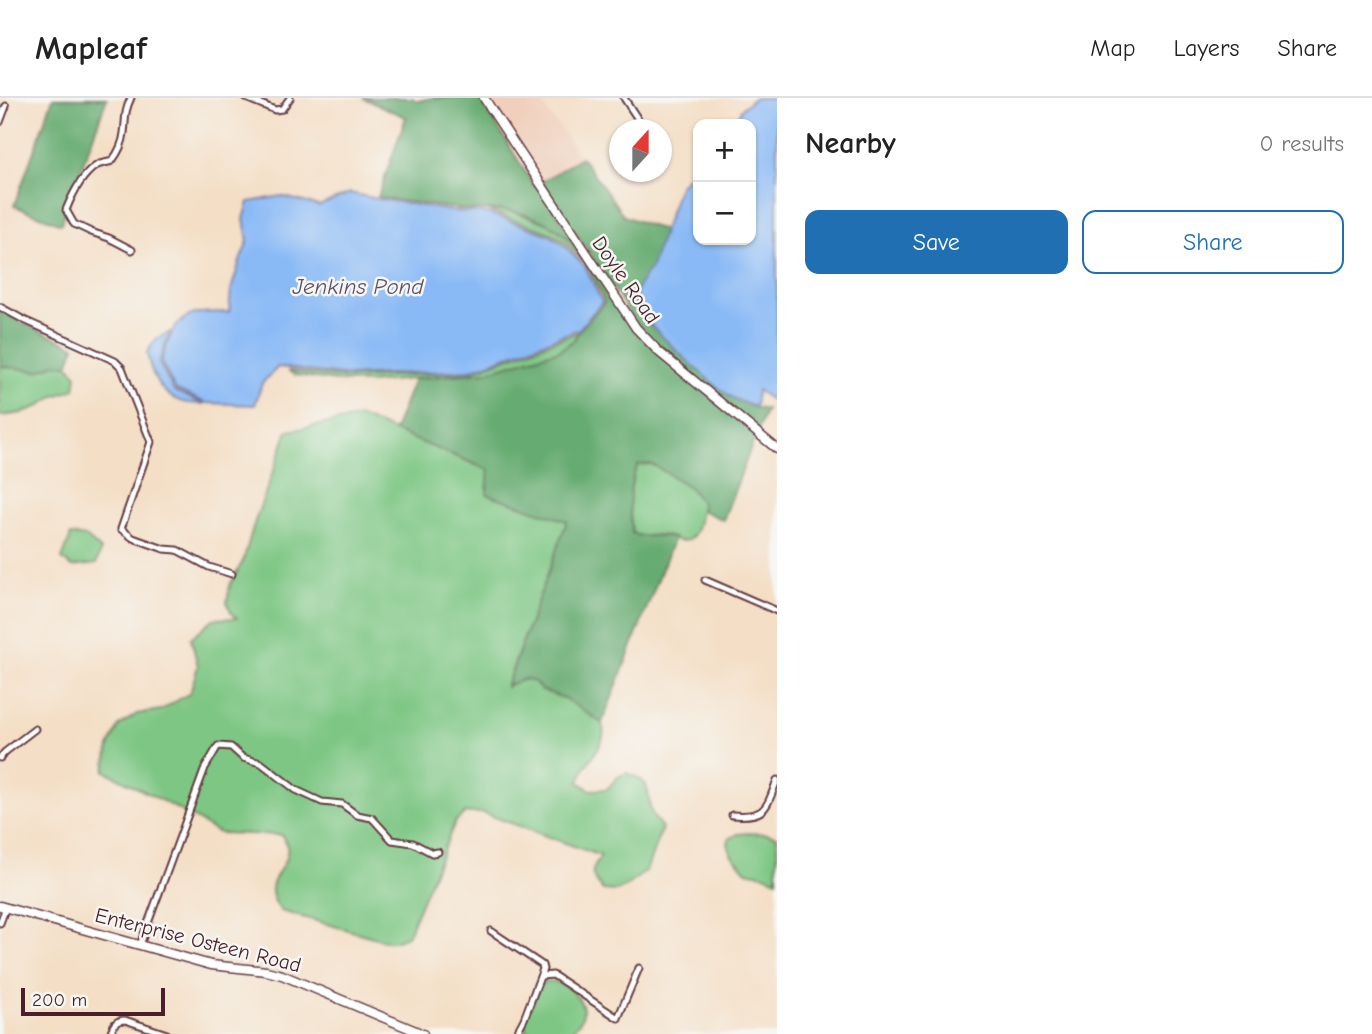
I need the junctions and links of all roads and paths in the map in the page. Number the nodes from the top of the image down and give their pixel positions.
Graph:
1 (131, 98) edge
2 (246, 98) edge
3 (290, 98) edge
4 (484, 98) edge
5 (624, 98) edge
6 (6, 106) dead end
7 (638, 119) edge
8 (0, 122) edge
9 (132, 250) dead end
10 (0, 307) edge
11 (777, 449) edge
12 (232, 574) dead end
13 (705, 580) dead end
14 (777, 611) edge
15 (35, 729) dead end
16 (0, 758) edge
17 (777, 780) edge
18 (732, 815) dead end
19 (438, 852) dead end
20 (3, 907) edge
21 (0, 923) edge
22 (491, 931) dead end
23 (140, 945) junction
24 (639, 968) dead end
25 (541, 976) junction
26 (110, 1034) edge
27 (167, 1034) edge
28 (424, 1034) edge
29 (516, 1034) edge

1 - 9 street
2 - 3 street
4 - 11 main road, Doyle Road
5 - 7 street
6 - 8 street
10 - 12 street
13 - 14 street
15 - 16 street
17 - 18 street
19 - 23 street
20 - 21 street
20 - 23 main road, Enterprise Osteen Road
22 - 25 street
23 - 28 main road, Enterprise Osteen Road
24 - 25 street
25 - 29 street
26 - 27 street

